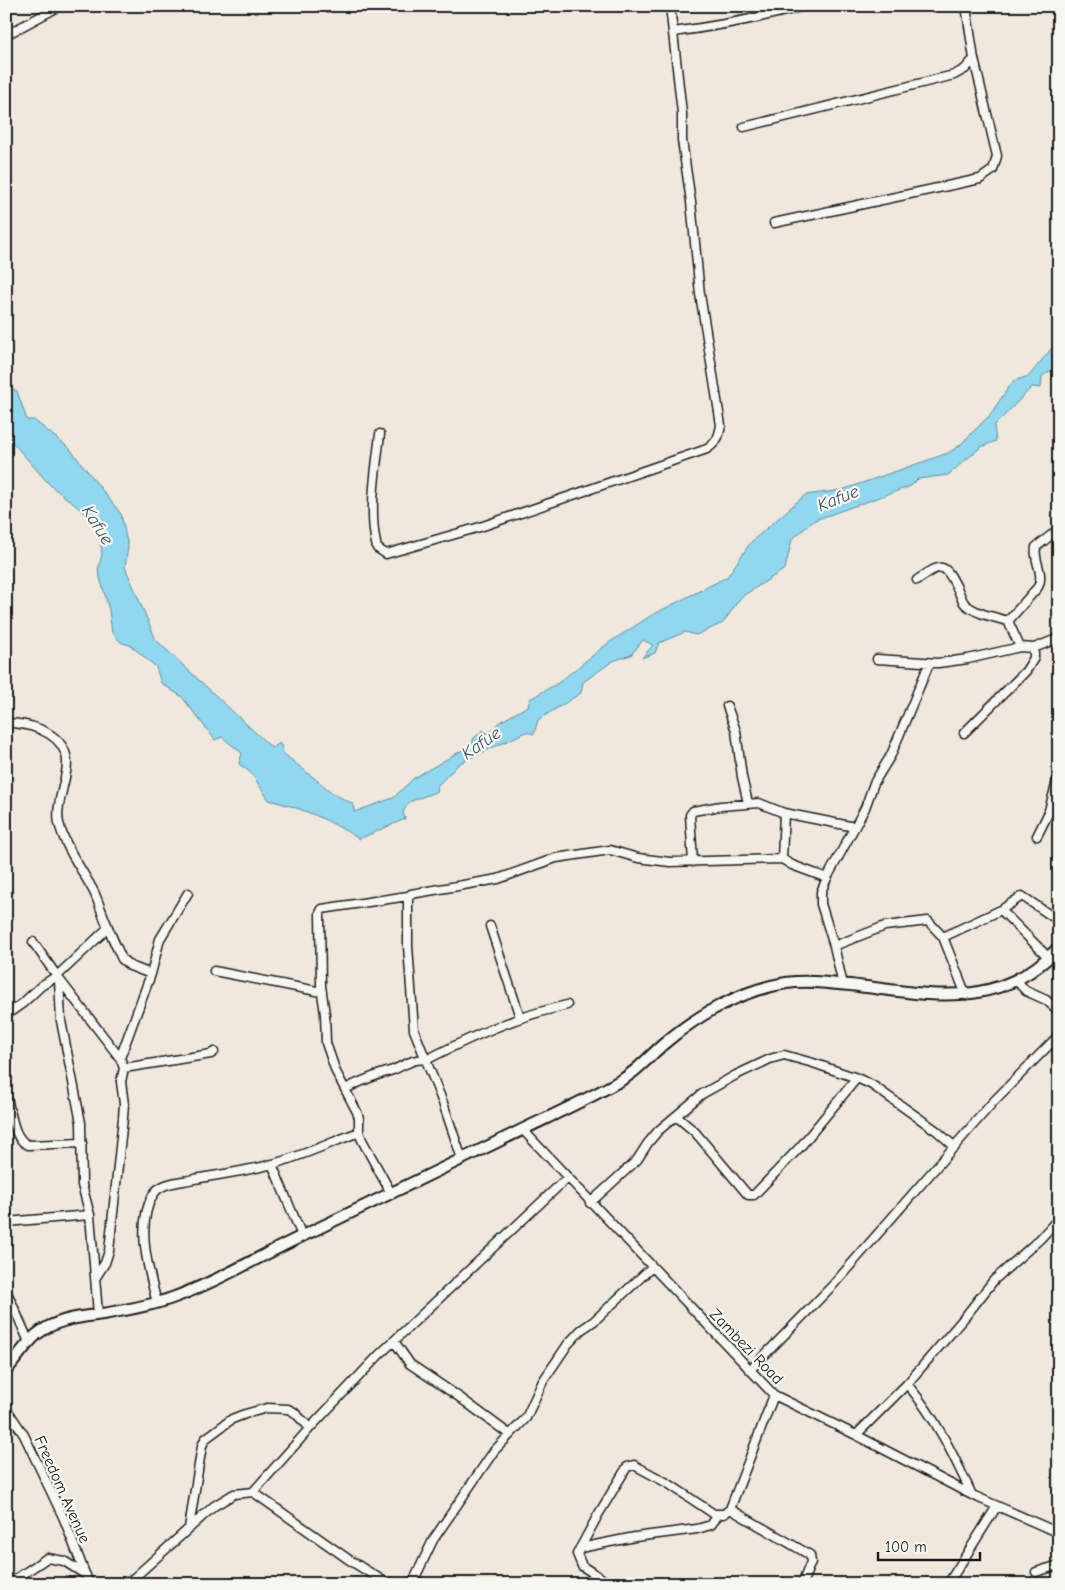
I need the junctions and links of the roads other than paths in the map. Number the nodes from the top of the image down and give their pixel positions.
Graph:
1 (60, 6) edge
2 (670, 6) edge
3 (805, 6) edge
4 (966, 6) edge
5 (673, 32) junction
6 (6, 35) edge
7 (974, 59) junction
8 (744, 127) dead end
9 (774, 223) dead end
10 (380, 434) dead end
11 (1059, 529) edge
12 (916, 580) dead end
13 (1008, 621) junction
14 (1059, 638) edge
15 (1020, 647) junction
16 (1034, 648) junction
17 (877, 659) dead end
18 (929, 664) junction
19 (727, 706) dead end
20 (6, 724) edge
21 (964, 733) dead end
22 (1059, 774) edge
23 (748, 803) junction
24 (784, 813) junction
25 (855, 827) junction
26 (1037, 836) dead end
27 (782, 859) junction
28 (693, 862) junction
29 (827, 878) junction
30 (188, 893) dead end
31 (408, 896) junction
32 (1001, 910) junction
33 (1059, 922) edge
34 (490, 926) dead end
35 (108, 928) junction
36 (943, 937) junction
37 (33, 942) dead end
38 (834, 946) junction
39 (1059, 947) edge
40 (1048, 958) junction
41 (214, 971) dead end
42 (150, 974) junction
43 (58, 978) junction
44 (1015, 982) junction
45 (843, 984) junction
46 (322, 992) junction
47 (966, 995) junction
48 (567, 1004) dead end
49 (1059, 1012) edge
50 (6, 1015) edge
51 (520, 1017) junction
52 (1059, 1035) edge
53 (214, 1052) dead end
54 (120, 1058) junction
55 (426, 1060) junction
56 (124, 1068) junction
57 (857, 1078) junction
58 (345, 1089) junction
59 (6, 1096) edge
60 (676, 1116) junction
61 (522, 1130) junction
62 (359, 1132) junction
63 (82, 1143) junction
64 (954, 1147) junction
65 (462, 1158) junction
66 (272, 1164) junction
67 (568, 1178) junction
68 (391, 1193) junction
69 (590, 1203) junction
70 (90, 1216) junction
71 (1059, 1218) edge
72 (6, 1222) edge
73 (302, 1236) junction
74 (652, 1267) junction
75 (96, 1276) junction
76 (6, 1290) edge
77 (157, 1303) junction
78 (98, 1314) junction
79 (394, 1341) junction
80 (29, 1342) junction
81 (750, 1370) junction
82 (6, 1371) edge
83 (907, 1384) junction
84 (774, 1395) junction
85 (6, 1408) edge
86 (310, 1428) junction
87 (509, 1434) junction
88 (856, 1435) junction
89 (253, 1492) junction
90 (972, 1495) junction
91 (997, 1506) junction
92 (730, 1509) junction
93 (718, 1515) junction
94 (189, 1528) junction
95 (1059, 1534) edge
96 (580, 1548) junction
97 (1059, 1565) edge
98 (1036, 1572) dead end
99 (86, 1575) junction
100 (8, 1584) edge
101 (89, 1584) edge
102 (127, 1584) edge
103 (388, 1584) edge
104 (412, 1584) edge
105 (610, 1584) edge
106 (802, 1584) edge
107 (948, 1584) edge

1 - 6 street
2 - 5 street
3 - 5 street
4 - 7 street
5 - 10 street
7 - 8 street
7 - 9 street
11 - 13 street
12 - 13 street
13 - 15 street
14 - 16 street
15 - 16 street
15 - 18 street
16 - 21 street
17 - 18 street
18 - 25 street
19 - 23 street
20 - 35 street
22 - 26 street
23 - 24 street
23 - 28 street
24 - 25 street
24 - 27 street
25 - 29 street
27 - 28 street
27 - 29 street
28 - 31 street
29 - 38 street
30 - 42 street
31 - 46 street
31 - 55 street
32 - 33 street
32 - 36 street
32 - 40 street
34 - 51 street
35 - 42 street
35 - 43 street
36 - 38 street
36 - 47 street
37 - 43 street
38 - 45 street
39 - 40 street
40 - 44 street
41 - 46 street
42 - 54 street
43 - 50 street
43 - 54 street
43 - 63 street
44 - 47 street
44 - 49 street
45 - 47 street
45 - 61 street
46 - 58 street
48 - 51 street
51 - 55 street
52 - 64 street
53 - 56 street
54 - 56 street
55 - 58 street
55 - 65 street
56 - 75 street
57 - 60 street
57 - 60 street
57 - 64 street
58 - 62 street
59 - 63 street
60 - 69 street
61 - 65 street
61 - 67 street, Zambezi Road
62 - 66 street
62 - 68 street
63 - 70 street
64 - 81 street
65 - 68 street
66 - 73 street
66 - 77 street
67 - 69 street, Zambezi Road
67 - 79 street
68 - 73 street
69 - 74 street, Zambezi Road
70 - 72 street
70 - 75 street
71 - 83 street
73 - 77 street
74 - 81 street, Zambezi Road
74 - 87 street
75 - 78 street
76 - 80 street
77 - 78 street
78 - 80 street
79 - 86 street
79 - 87 street
80 - 82 street
81 - 84 street, Zambezi Road
83 - 88 street
83 - 90 street
84 - 88 street, Zambezi Road
84 - 92 street
85 - 99 street, Freedom Avenue
86 - 89 street
86 - 94 street
87 - 104 street
88 - 90 street, Zambezi Road
89 - 94 street
89 - 103 street
90 - 91 street, Zambezi Road
91 - 95 street, Zambezi Road
91 - 107 street
92 - 93 street
92 - 106 street
93 - 96 street
93 - 96 street
94 - 102 street
96 - 105 street
97 - 98 street
99 - 100 street
99 - 101 street, Freedom Avenue

